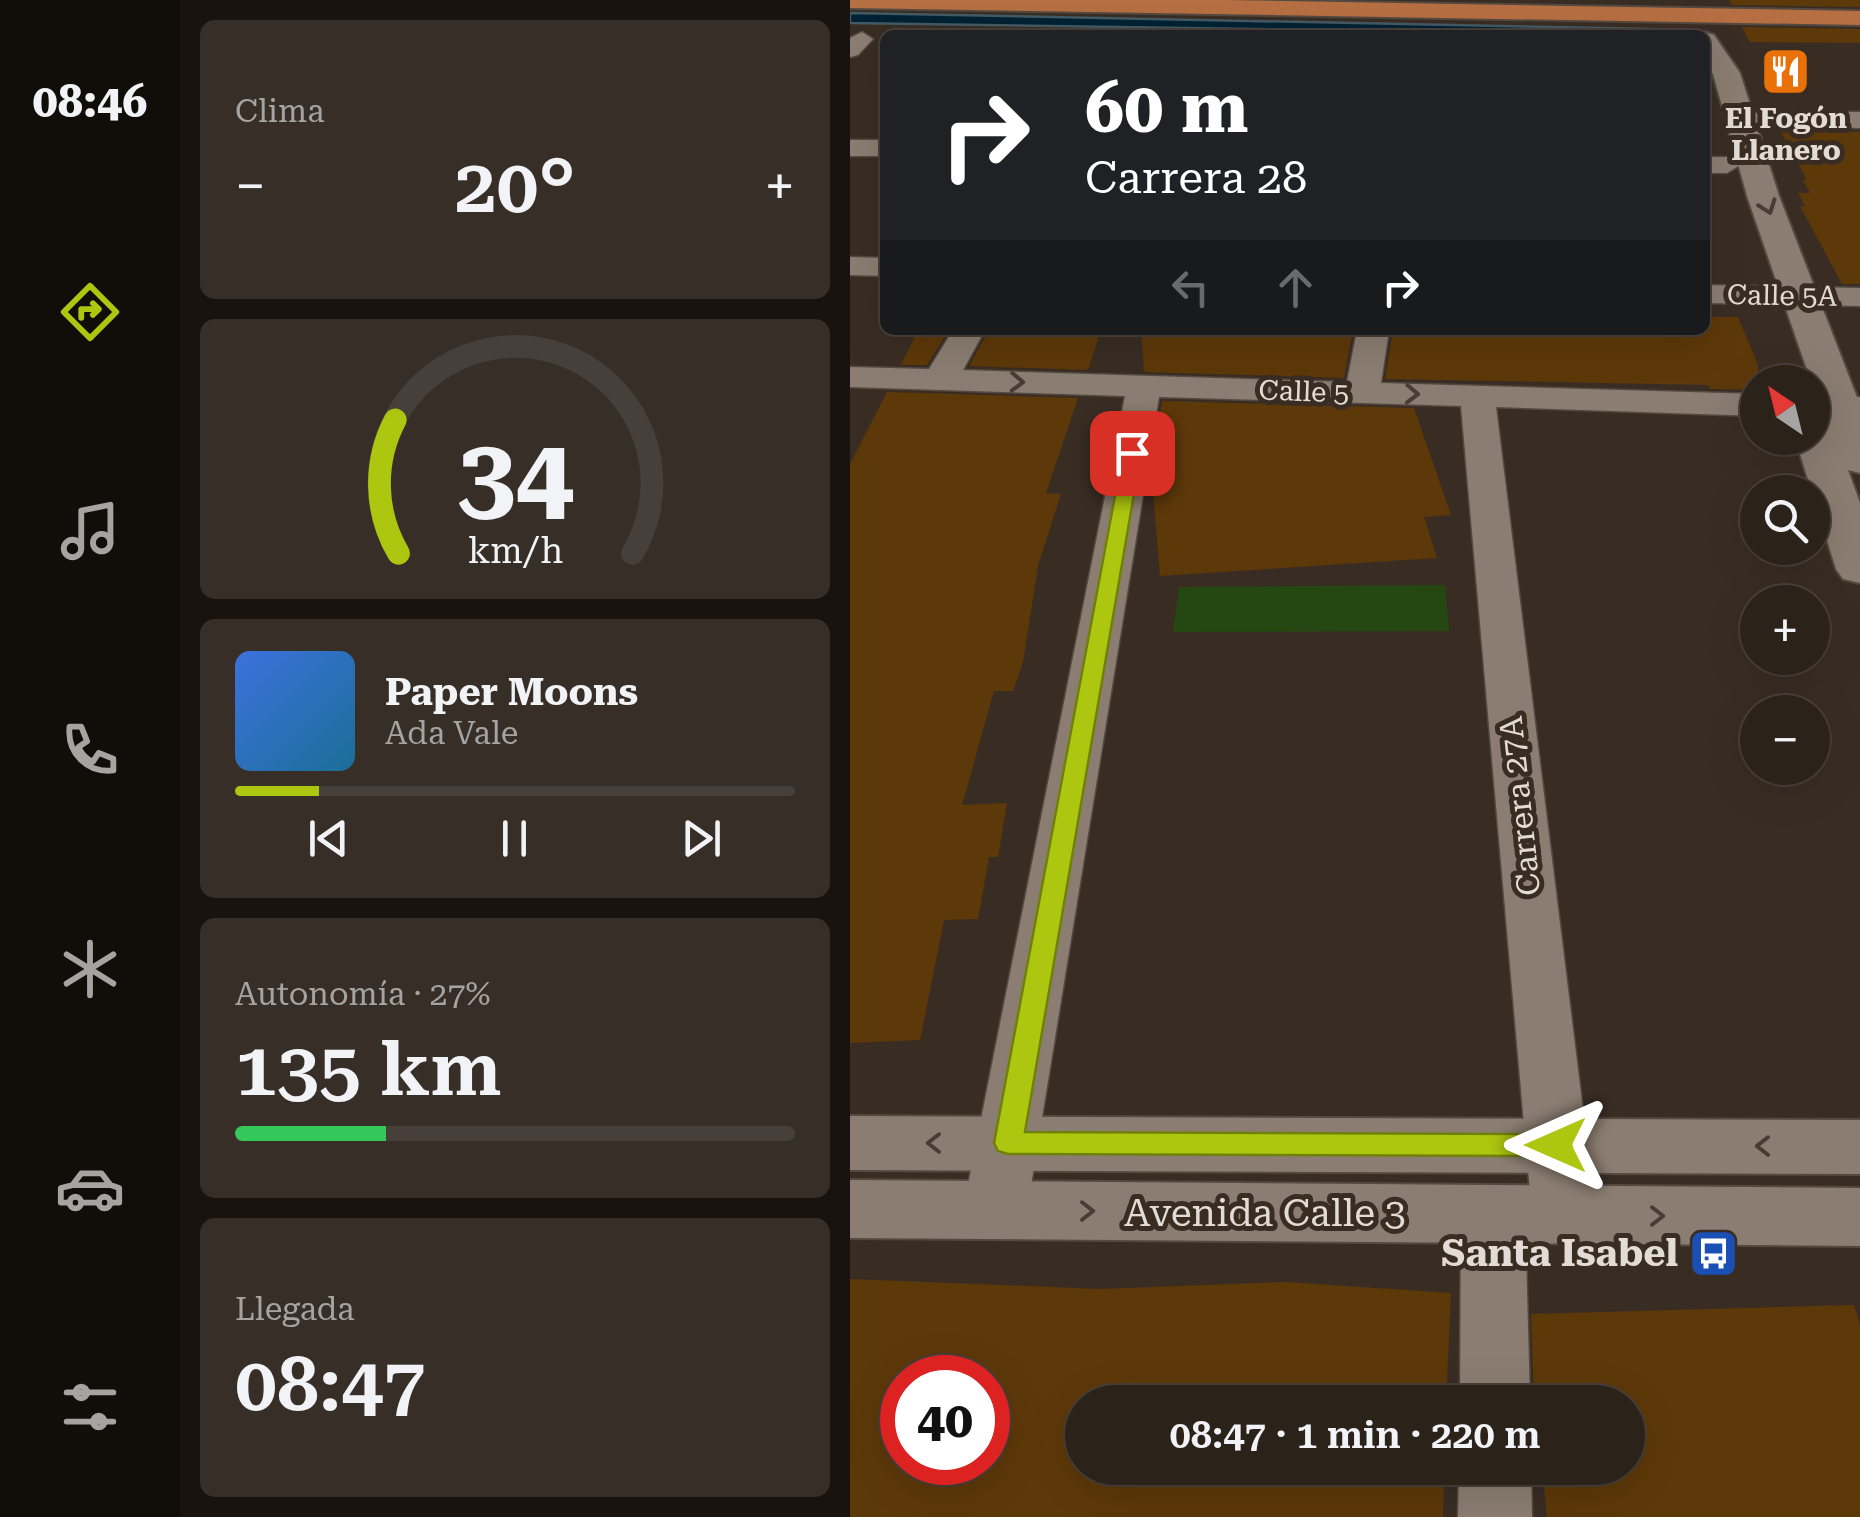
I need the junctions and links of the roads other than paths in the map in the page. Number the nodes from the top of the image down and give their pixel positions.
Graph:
1 (863, 0) edge
2 (850, 1) edge
3 (1286, 4) edge
4 (1860, 18) edge
5 (1560, 30) edge
6 (1710, 43) edge
7 (1710, 49) edge
8 (1710, 84) edge
9 (1740, 120) junction
10 (1860, 120) edge
11 (850, 148) edge
12 (880, 148) edge
13 (1716, 165) edge
14 (850, 266) edge
15 (880, 266) edge
16 (1710, 294) edge
17 (1786, 296) junction
18 (1860, 297) edge
19 (967, 335) edge
20 (1372, 335) edge
21 (1796, 365) edge
22 (850, 377) edge
23 (940, 380) junction
24 (1144, 386) junction
25 (1362, 393) junction
26 (1477, 396) junction
27 (1740, 404) edge
28 (1831, 412) edge
29 (1860, 460) edge
30 (1860, 569) edge
31 (850, 1143) edge
32 (1556, 1145) junction
33 (1860, 1147) edge
34 (1002, 1177) junction
35 (850, 1210) edge
36 (1493, 1215) junction
37 (1564, 1215) junction
38 (1860, 1217) edge
39 (1495, 1385) edge
40 (1495, 1485) edge
41 (1495, 1517) edge

1 - 2 main road
1 - 3 main road
3 - 5 main road
4 - 6 main road
7 - 9 main road
8 - 13 main road
9 - 10 street
9 -> 17 main road
11 - 12 street
13 - 17 main road
14 - 15 street
16 - 17 street, Calle 5A
17 - 18 street, Calle 5A
17 - 21 main road
17 - 28 main road
19 - 23 street
20 - 25 street
22 - 23 street, Calle 5
23 -> 24 street, Calle 5
24 - 25 street, Calle 5
24 - 34 street
25 -> 26 street, Calle 5
26 - 27 street, Calle 5
26 - 32 street, Carrera 27A
28 - 29 main road
28 - 30 main road
34 -> 31 main road, Avenida Calle 3
33 -> 32 main road, Avenida Calle 3
32 - 34 main road, Avenida Calle 3
32 - 37 street, Carrera 27A
34 - 35 main road, Avenida Calle 3
34 -> 36 main road, Avenida Calle 3
36 - 37 main road, Avenida Calle 3
36 - 39 street
37 -> 38 main road, Avenida Calle 3
40 - 41 street

